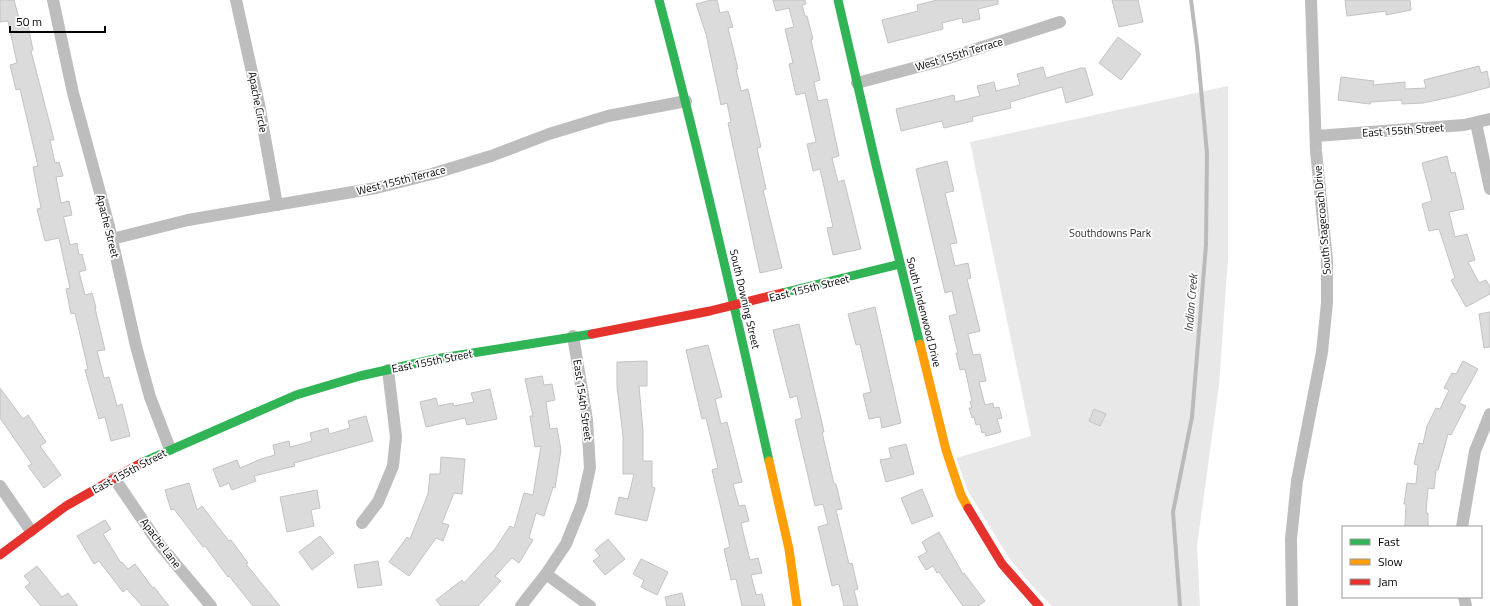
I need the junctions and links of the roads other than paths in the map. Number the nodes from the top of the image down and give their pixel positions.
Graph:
1 (53, 0) edge
2 (236, 0) edge
3 (659, 0) edge
4 (838, 0) edge
5 (1312, 0) edge
6 (1060, 22) dead end
7 (857, 83) junction
8 (686, 101) junction
9 (1490, 119) edge
10 (1476, 123) junction
11 (1316, 136) junction
12 (1490, 189) edge
13 (276, 205) junction
14 (112, 239) junction
15 (900, 264) junction
16 (735, 306) junction
17 (573, 336) junction
18 (388, 370) junction
19 (1490, 414) edge
20 (170, 449) junction
21 (114, 478) junction
22 (0, 486) edge
23 (362, 523) dead end
24 (1462, 526) edge
25 (31, 531) junction
26 (0, 555) edge
27 (546, 574) junction
28 (211, 606) edge
29 (521, 606) edge
30 (590, 606) edge
31 (797, 606) edge
32 (1039, 606) edge
33 (1292, 606) edge

1 - 14 street, Apache Street
2 - 13 street, Apache Circle
3 - 8 street, South Downing Street
4 - 7 street, South Lindenwood Drive
5 - 11 street, South Stagecoach Drive
6 - 7 street, West 155th Terrace
7 - 15 street, South Lindenwood Drive
8 - 13 street, West 155th Terrace
8 - 16 street, South Downing Street
9 - 10 street, East 155th Street
10 - 11 street, East 155th Street
10 - 12 street
11 - 33 street, South Stagecoach Drive
13 - 14 street, West 155th Terrace
14 - 20 street, Apache Street
15 - 16 street, East 155th Street
15 - 32 street, South Lindenwood Drive
16 - 17 street, East 155th Street
16 - 31 street, South Downing Street
17 - 18 street, East 155th Street
17 - 27 street, East 154th Street
18 - 20 street, East 155th Street
18 - 23 street
19 - 24 street
20 - 21 street, East 155th Street
21 - 25 street, East 155th Street
21 - 28 street, Apache Lane
22 - 25 street
25 - 26 street, East 155th Street
27 - 29 street, East 154th Street
27 - 30 street

